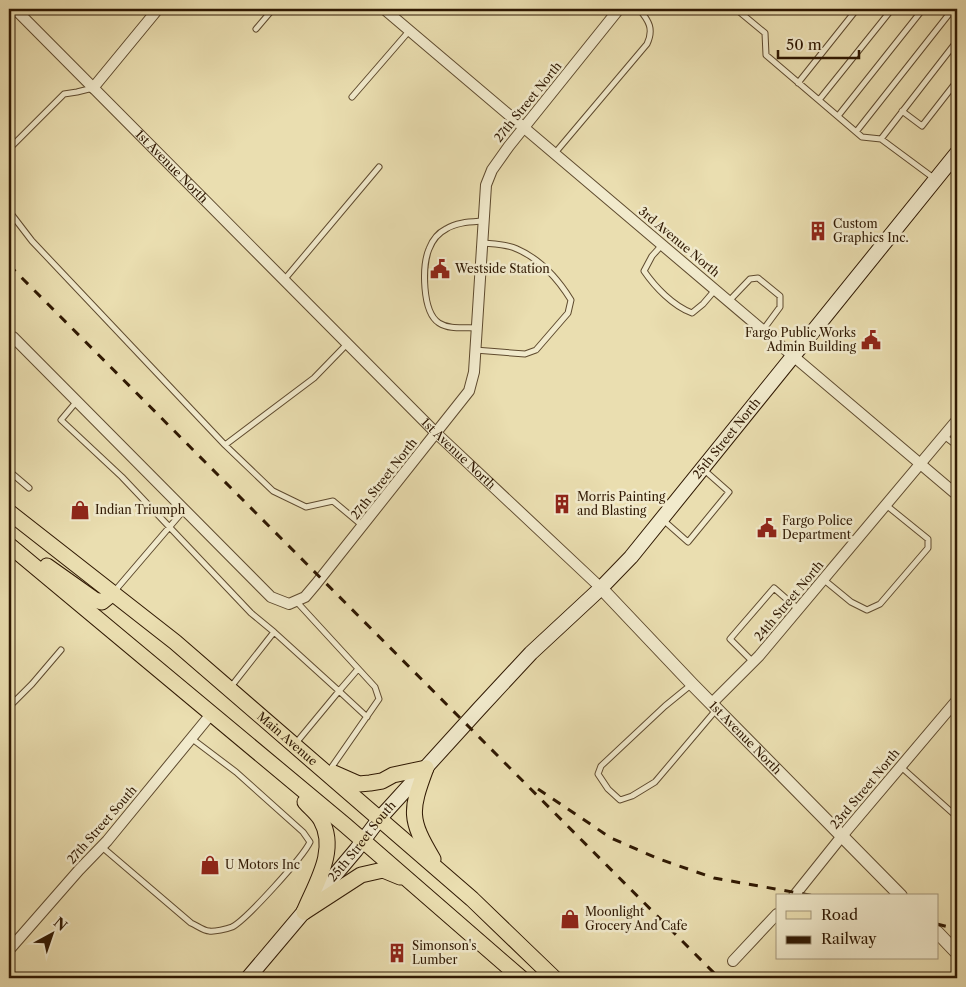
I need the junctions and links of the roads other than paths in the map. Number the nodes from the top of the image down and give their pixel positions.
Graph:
1 (15, 9) edge
2 (158, 9) edge
3 (273, 9) edge
4 (384, 9) edge
5 (619, 9) edge
6 (639, 9) edge
7 (736, 9) edge
8 (857, 9) edge
9 (892, 9) edge
10 (923, 9) edge
11 (953, 9) edge
12 (256, 29) dead end
13 (410, 30) junction
14 (957, 41) edge
15 (957, 81) edge
16 (798, 83) junction
17 (93, 88) junction
18 (352, 97) dead end
19 (819, 100) junction
20 (902, 111) junction
21 (838, 116) junction
22 (524, 127) junction
23 (856, 132) junction
24 (881, 139) junction
25 (9, 148) edge
26 (957, 152) edge
27 (555, 153) junction
28 (379, 168) dead end
29 (936, 180) junction
30 (9, 211) edge
31 (484, 221) junction
32 (482, 243) junction
33 (662, 244) junction
34 (284, 280) junction
35 (715, 289) junction
36 (729, 301) junction
37 (476, 328) junction
38 (763, 330) junction
39 (9, 335) edge
40 (348, 344) junction
41 (475, 350) junction
42 (794, 356) junction
43 (77, 401) junction
44 (957, 420) edge
45 (436, 433) junction
46 (944, 435) junction
47 (225, 445) junction
48 (957, 446) edge
49 (920, 463) junction
50 (703, 468) junction
51 (9, 471) edge
52 (29, 488) dead end
53 (957, 495) edge
54 (886, 505) junction
55 (184, 510) junction
56 (9, 512) edge
57 (662, 519) junction
58 (363, 526) junction
59 (168, 528) junction
60 (9, 540) edge
61 (9, 545) edge
62 (823, 579) junction
63 (601, 588) junction
64 (113, 593) junction
65 (296, 600) junction
66 (798, 609) junction
67 (274, 632) junction
68 (61, 650) dead end
69 (753, 663) junction
70 (358, 669) junction
71 (692, 684) junction
72 (229, 690) junction
73 (339, 691) junction
74 (9, 703) edge
75 (957, 703) edge
76 (714, 706) junction
77 (479, 709) joint
78 (212, 713) junction
79 (366, 717) junction
80 (191, 738) junction
81 (294, 746) junction
82 (264, 757) junction
83 (313, 762) junction
84 (900, 766) junction
85 (426, 768) junction
86 (330, 771) junction
87 (957, 817) edge
88 (380, 818) junction
89 (842, 836) junction
90 (363, 841) junction
91 (101, 847) junction
92 (440, 871) junction
93 (408, 880) junction
94 (796, 894) edge
95 (899, 894) edge
96 (304, 912) junction
97 (776, 915) edge
98 (938, 933) edge
99 (9, 950) edge
100 (957, 953) edge
101 (733, 961) dead end
102 (248, 978) edge
103 (521, 978) edge
104 (554, 978) edge

1 - 17 street, 1st Avenue North
2 - 17 street
3 - 12 lane
4 - 13 street, 3rd Avenue North
5 - 22 street, 27th Street North
6 - 27 lane
7 - 16 lane
8 - 16 lane
9 - 19 lane
10 - 21 lane
11 - 23 lane
13 - 18 lane
13 - 22 street, 3rd Avenue North
14 - 20 lane
15 - 20 lane
16 - 19 lane
17 - 25 lane
17 - 34 street, 1st Avenue North
19 - 21 lane
20 - 24 lane
21 - 23 lane
22 - 27 street, 3rd Avenue North
22 - 31 street, 27th Street North
23 - 24 lane
24 - 29 lane
26 - 29 main road, 25th Street North
27 - 33 street, 3rd Avenue North
28 - 34 lane
29 - 42 main road, 25th Street North
30 - 47 lane
31 - 32 street, 27th Street North
31 - 37 lane
32 - 37 street, 27th Street North
32 - 41 lane
33 - 35 street, 3rd Avenue North
33 - 35 lane
34 - 40 street, 1st Avenue North
35 - 36 street, 3rd Avenue North
36 - 38 street, 3rd Avenue North
36 - 38 lane
37 - 41 street, 27th Street North
38 - 42 street, 3rd Avenue North
39 - 43 street
40 - 45 street, 1st Avenue North
40 - 47 lane
41 - 45 street, 27th Street North
42 - 49 street, 3rd Avenue North
42 - 50 main road, 25th Street North
43 - 55 street
43 - 59 lane
44 - 46 street, 24th Street North
45 - 58 street, 27th Street North
45 - 63 street, 1st Avenue North
46 - 48 lane
46 - 49 street, 24th Street North
47 - 58 lane
49 - 53 street, 3rd Avenue North
49 - 54 street, 24th Street North
50 - 57 main road, 25th Street North
50 - 57 lane
51 - 52 lane
54 - 62 street, 24th Street North
54 - 62 lane
55 - 59 lane
55 - 65 street
56 - 64 main road, Main Avenue
57 - 63 main road, 25th Street North
58 - 65 street, 27th Street North
59 - 64 lane
59 - 67 lane
60 - 64 main road
61 - 78 main road
62 - 66 street, 24th Street North
63 - 71 street, 1st Avenue North
63 - 77 main road, 25th Street North
64 - 72 main road, Main Avenue
65 - 70 lane
66 - 69 street, 24th Street North
66 - 69 lane
67 - 72 lane
67 - 73 lane
68 - 74 lane
69 - 76 street, 24th Street North
70 - 73 lane
70 - 79 lane
71 - 76 street, 1st Avenue North
71 - 76 lane
72 - 81 main road, Main Avenue
73 - 79 lane
73 - 81 lane
75 - 84 street, 23rd Street North
76 - 89 street, 1st Avenue North
77 - 85 main road, 25th Street South
78 - 80 street, 27th Street South
78 - 82 main road
79 - 86 lane
80 - 91 street, 27th Street South
80 - 91 lane
81 - 83 main road, Main Avenue
82 - 90 main road
82 - 96 main road
83 - 86 main road
83 - 88 main road, Main Avenue
84 - 87 lane
84 - 89 street, 23rd Street North
85 - 86 main road
85 - 88 main road, 25th Street South
85 - 92 main road
88 - 90 main road, 25th Street South
88 - 92 main road, Main Avenue
89 - 94 street, 23rd Street North
89 - 95 street, 1st Avenue North
90 - 93 main road
90 - 96 main road, 25th Street South
91 - 99 street, 27th Street South
92 - 104 main road, Main Avenue
93 - 96 main road
93 - 103 main road
96 - 102 main road, 25th Street South
97 - 101 street
98 - 100 street

